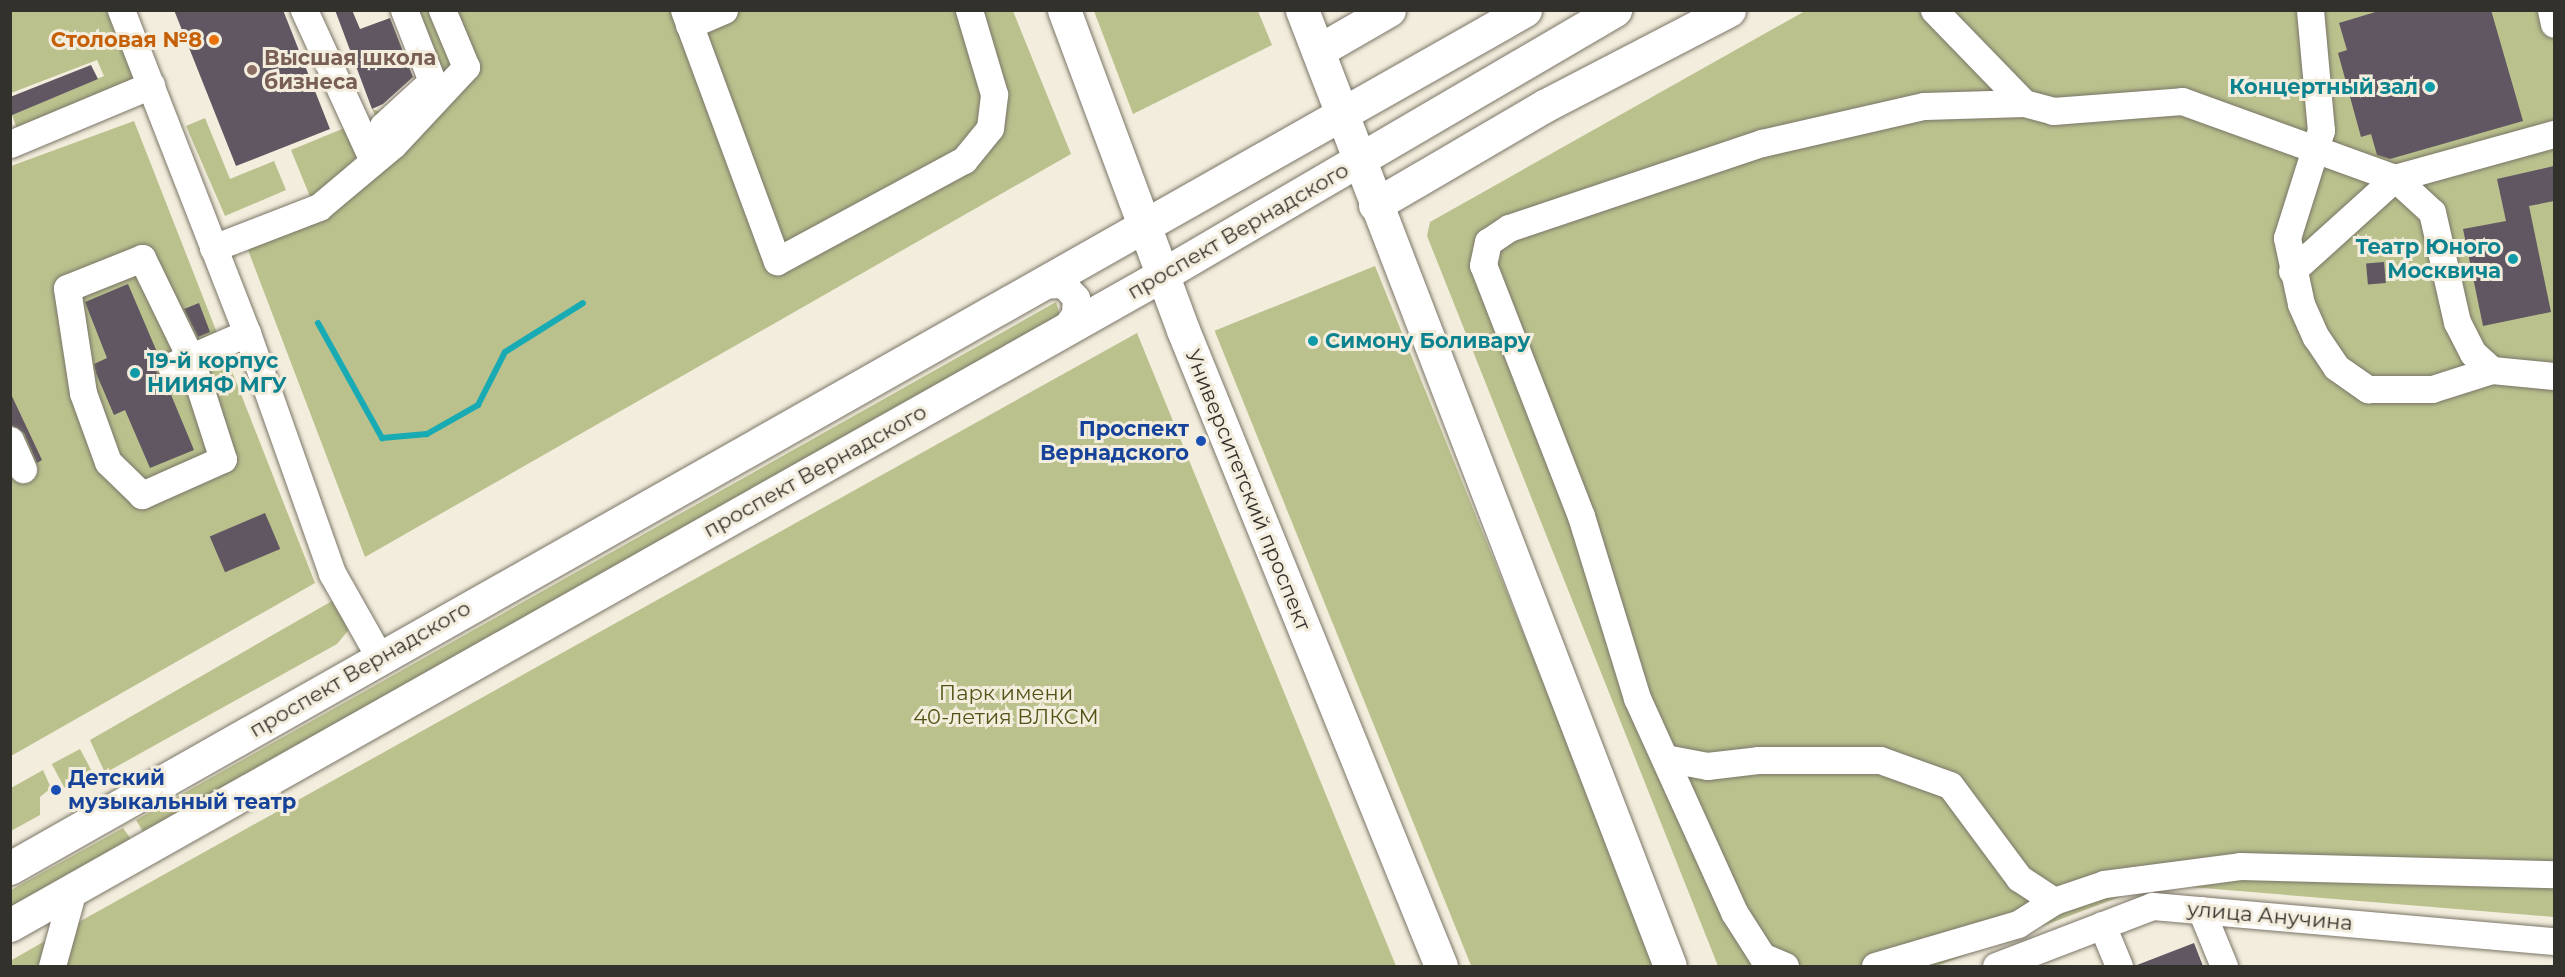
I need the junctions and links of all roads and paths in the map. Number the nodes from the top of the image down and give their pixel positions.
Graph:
1 (121, 10) edge
2 (304, 10) edge
3 (404, 10) edge
4 (442, 10) edge
5 (724, 10) edge
6 (969, 10) edge
7 (1064, 10) edge
8 (1302, 10) edge
9 (1389, 10) edge
10 (1525, 10) edge
11 (1615, 10) edge
12 (1728, 10) edge
13 (1934, 10) edge
14 (2310, 10) edge
15 (2551, 10) edge
16 (687, 18) edge
17 (2554, 24) edge
18 (1570, 36) junction
19 (1318, 51) junction
20 (151, 86) junction
21 (2024, 103) junction
22 (1546, 105) junction
23 (1343, 113) junction
24 (2554, 134) edge
25 (10, 144) edge
26 (2315, 147) junction
27 (373, 161) junction
28 (1359, 162) junction
29 (2395, 178) junction
30 (1375, 206) junction
31 (1145, 223) junction
32 (213, 248) junction
33 (2292, 271) junction
34 (1162, 275) junction
35 (1037, 285) junction
36 (1064, 330) junction
37 (247, 333) junction
38 (180, 361) junction
39 (2492, 370) junction
40 (2554, 376) edge
41 (10, 440) edge
42 (23, 469) dead end
43 (380, 658) junction
44 (1665, 758) junction
45 (10, 868) edge
46 (2554, 874) edge
47 (73, 890) junction
48 (2054, 901) junction
49 (2201, 910) junction
50 (2102, 925) junction
51 (10, 926) edge
52 (2554, 941) edge
53 (52, 966) edge
54 (1441, 966) edge
55 (1670, 966) edge
56 (1785, 966) edge
57 (1875, 966) edge
58 (1996, 966) edge
59 (2119, 966) edge
60 (2224, 966) edge

1 - 20 street
2 - 27 street
3 - 27 street
4 - 27 street
5 - 16 street
6 - 16 street
7 - 31 main road, Университетский проспект
8 - 19 main road
9 - 19 main road
10 - 23 main road, проспект Вернадского
11 - 18 main road, проспект Вернадского
12 - 22 main road
13 - 21 street
14 - 26 street
15 - 17 street
18 - 22 main road
18 - 28 main road, проспект Вернадского
19 - 23 main road
20 - 25 street
20 - 32 street
21 - 26 street
21 - 44 street
22 - 30 main road
23 - 28 main road
23 - 31 main road, проспект Вернадского
24 - 29 street
26 - 29 street
26 - 33 street
27 - 32 street
28 - 30 main road
28 - 34 main road, проспект Вернадского
29 - 33 street
29 - 39 street
30 - 55 main road
31 - 34 main road, Университетский проспект
31 - 35 main road, проспект Вернадского
32 - 37 street
33 - 39 street
34 - 36 main road, проспект Вернадского
34 - 54 main road, Университетский проспект
35 - 36 street
35 - 43 main road, проспект Вернадского
36 - 47 main road, проспект Вернадского
37 - 38 street
37 - 43 street
38 - 38 street
39 - 40 street
41 - 42 street
43 - 45 main road, проспект Вернадского
44 - 48 street
44 - 56 street
46 - 48 street
47 - 51 main road, проспект Вернадского
47 - 53 street
48 - 57 street
49 - 50 street, улица Анучина
49 - 52 street, улица Анучина
49 - 60 street
50 - 58 street, улица Анучина
50 - 59 street

